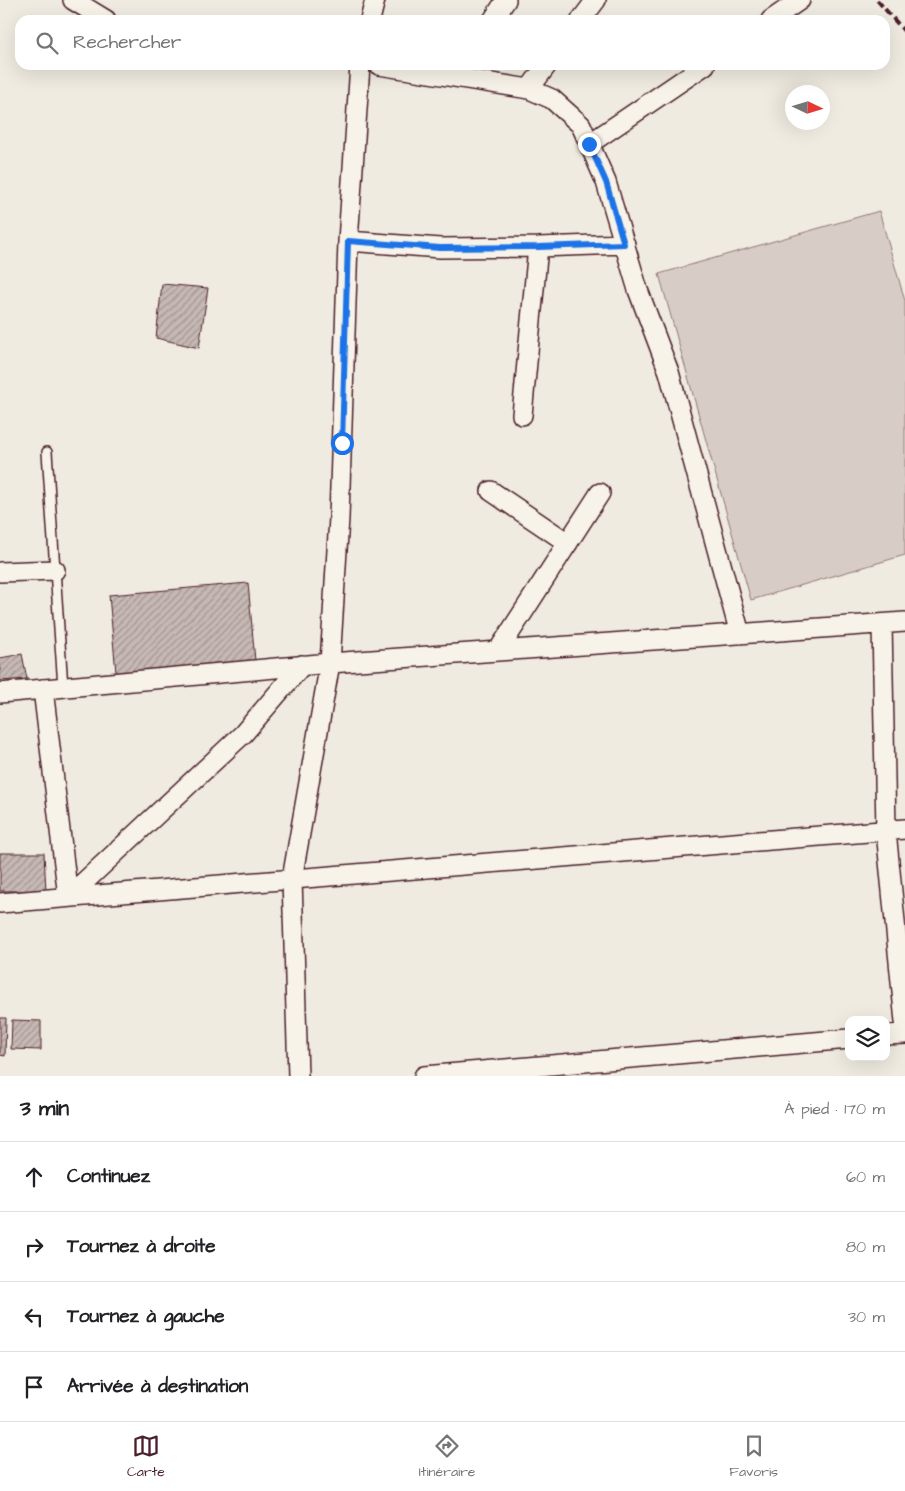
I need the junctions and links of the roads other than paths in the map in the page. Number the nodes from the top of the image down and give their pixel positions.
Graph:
1 (73, 0) edge
2 (506, 0) edge
3 (596, 0) edge
4 (800, 0) edge
5 (98, 15) edge
6 (496, 15) edge
7 (585, 15) edge
8 (778, 15) edge
9 (360, 70) edge
10 (447, 70) edge
11 (543, 70) edge
12 (698, 70) edge
13 (461, 71) edge
14 (529, 89) junction
15 (589, 144) junction
16 (348, 241) junction
17 (624, 244) junction
18 (538, 247) junction
19 (522, 415) dead end
20 (47, 452) dead end
21 (491, 492) dead end
22 (600, 493) dead end
23 (568, 543) junction
24 (55, 570) junction
25 (0, 572) edge
26 (905, 622) edge
27 (882, 624) junction
28 (740, 634) junction
29 (498, 651) junction
30 (330, 662) junction
31 (302, 665) junction
32 (63, 687) junction
33 (43, 689) junction
34 (0, 693) edge
35 (896, 830) edge
36 (292, 879) junction
37 (68, 897) junction
38 (0, 903) edge
39 (905, 1022) edge
40 (905, 1034) edge
41 (890, 1036) edge
42 (845, 1039) edge
43 (298, 1076) edge
44 (424, 1076) edge

1 - 5 street
2 - 6 street
3 - 7 street
4 - 8 street
9 - 16 street
10 - 13 street
11 - 14 street
12 - 15 street
13 - 14 street
14 - 15 street
15 - 17 street
16 - 18 street
16 - 30 street
17 - 18 street
17 - 28 street
18 - 19 street
20 - 24 lane
21 - 23 street
22 - 23 street
23 - 29 street
24 - 25 street
24 - 32 lane
26 - 27 street
27 - 28 street
27 - 35 street
28 - 29 street
29 - 30 street
30 - 31 street
30 - 36 street
31 - 32 street
31 - 37 street
32 - 33 street
33 - 34 street
33 - 37 street
35 - 36 street
35 - 39 street
36 - 37 street
36 - 43 street
37 - 38 street
40 - 41 street
42 - 44 street

